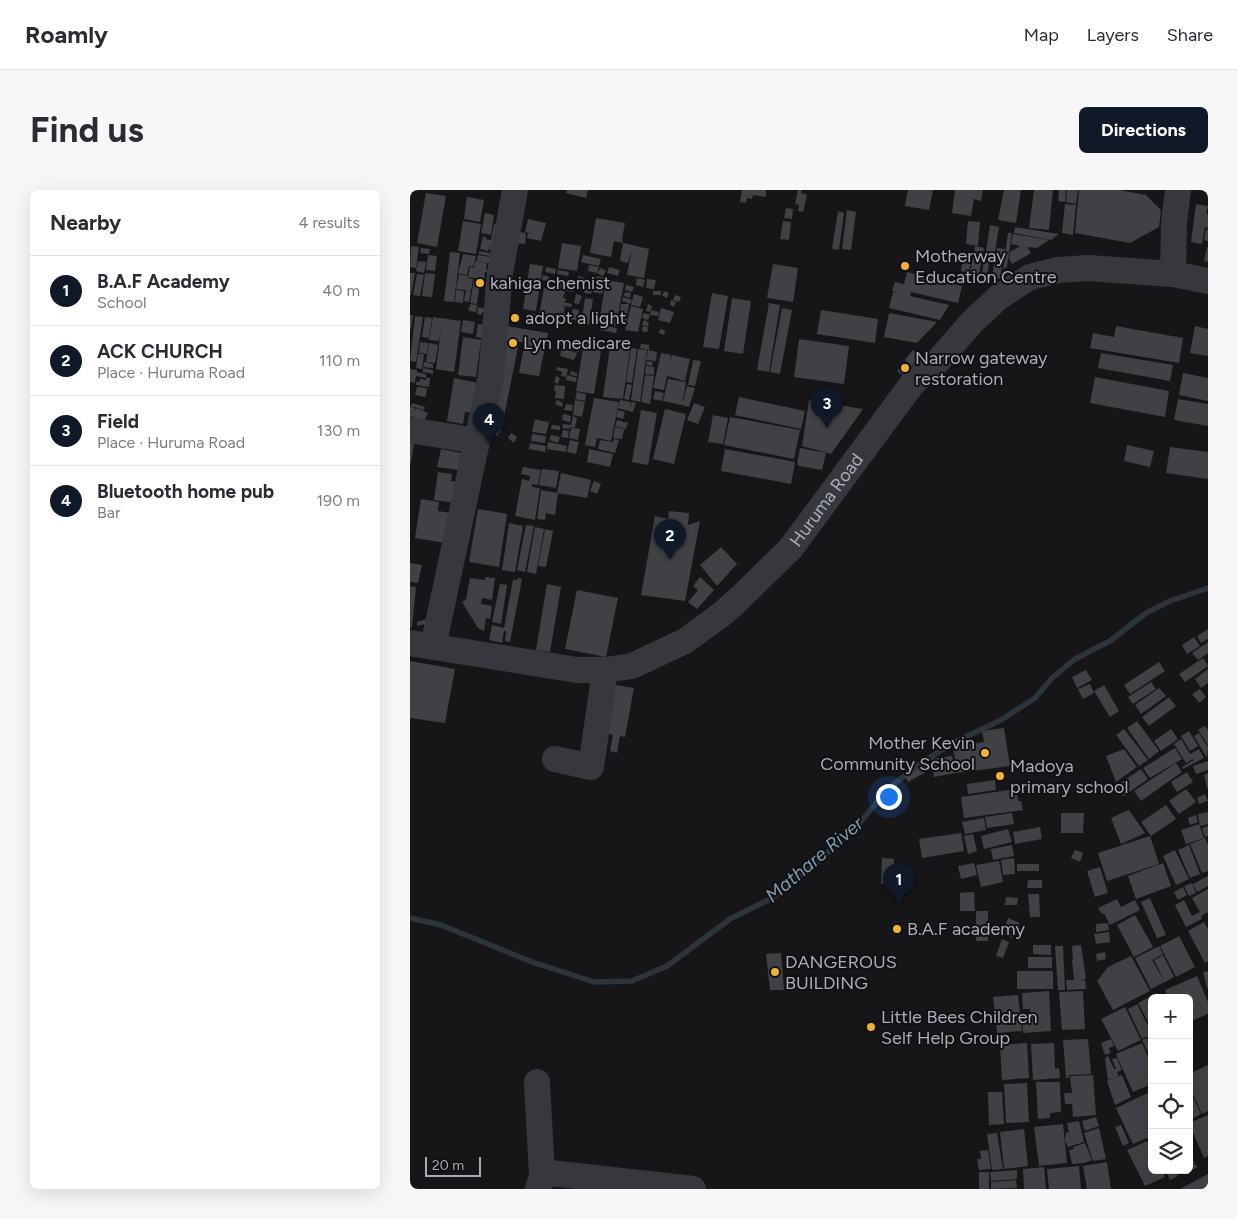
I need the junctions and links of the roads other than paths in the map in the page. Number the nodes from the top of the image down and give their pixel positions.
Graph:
1 (515, 190) edge
2 (1178, 190) edge
3 (1173, 274) junction
4 (1208, 280) edge
5 (410, 430) edge
6 (476, 441) junction
7 (422, 645) edge
8 (605, 670) junction
9 (555, 759) dead end
10 (538, 1082) dead end
11 (540, 1182) edge
12 (693, 1189) edge

1 - 6 street
2 - 3 street
3 - 4 street, Huruma Road
3 - 8 street, Huruma Road
5 - 6 street
6 - 7 street
7 - 8 street, Huruma Road
8 - 9 street
10 - 11 street
11 - 12 street

